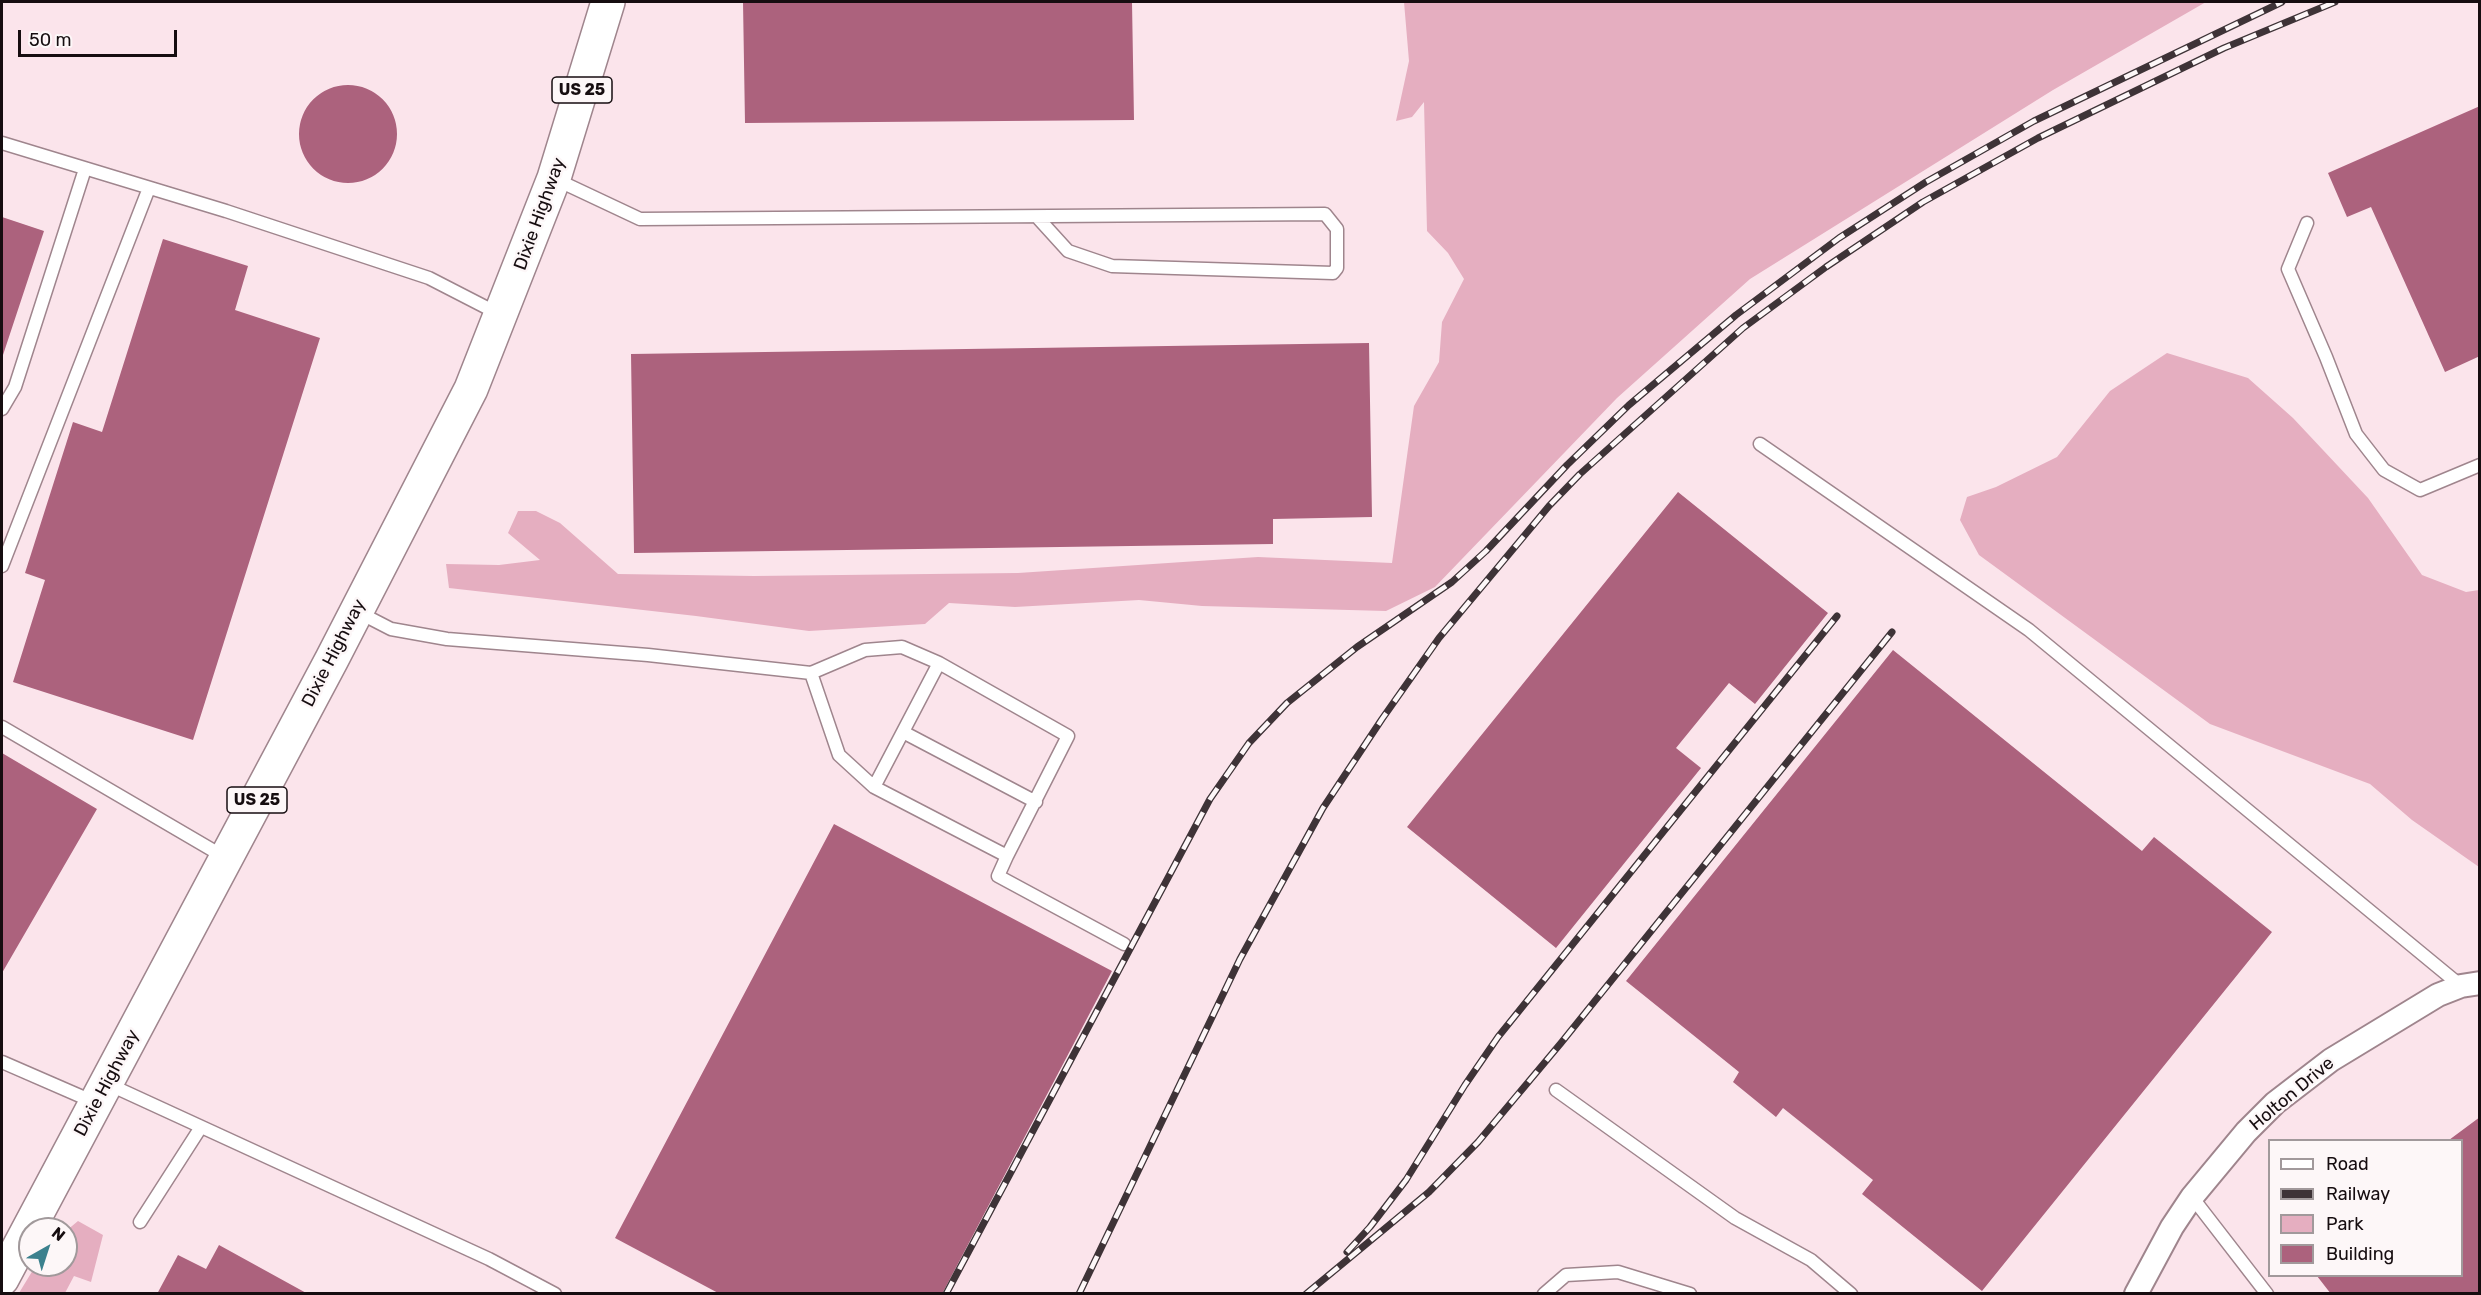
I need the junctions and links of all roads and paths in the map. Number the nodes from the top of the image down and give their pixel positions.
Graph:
1 (608, 2) edge
2 (2, 143) edge
3 (85, 169) junction
4 (554, 178) junction
5 (149, 188) junction
6 (1038, 218) junction
7 (2307, 223) dead end
8 (501, 315) junction
9 (2, 409) edge
10 (1760, 444) dead end
11 (2480, 465) edge
12 (2, 567) edge
13 (356, 611) junction
14 (939, 663) junction
15 (811, 673) junction
16 (2, 727) edge
17 (903, 732) junction
18 (874, 787) junction
19 (1036, 802) junction
20 (1007, 856) junction
21 (226, 858) junction
22 (1124, 945) dead end
23 (2470, 985) edge
24 (2, 1062) edge
25 (1556, 1090) dead end
26 (101, 1093) junction
27 (201, 1127) junction
28 (2192, 1197) junction
29 (140, 1222) dead end
30 (4, 1267) edge
31 (555, 1293) edge
32 (1544, 1293) edge
33 (1690, 1293) edge
34 (1851, 1293) edge
35 (2136, 1293) edge
36 (2266, 1293) edge

1 - 4 main road, Dixie Highway / US 25
2 - 3 lane
3 - 5 lane
3 - 9 lane
4 - 6 lane
4 - 8 main road, Dixie Highway / US 25
5 - 8 lane
5 - 12 lane
6 - 6 lane
7 - 11 lane
8 - 13 main road, Dixie Highway / US 25
10 - 23 lane
13 - 15 lane
13 - 21 main road, Dixie Highway / US 25
14 - 15 lane
14 - 17 lane
14 - 19 lane
15 - 18 lane
16 - 21 lane
17 - 18 lane
17 - 19 lane
18 - 20 lane
19 - 20 lane
20 - 22 lane
21 - 26 main road, Dixie Highway / US 25
23 - 28 street, Holton Drive
24 - 26 lane
25 - 34 lane
26 - 27 lane
26 - 30 main road, Dixie Highway / US 25
27 - 29 lane
27 - 31 lane
28 - 35 street, Holton Drive
28 - 36 lane
32 - 33 lane

